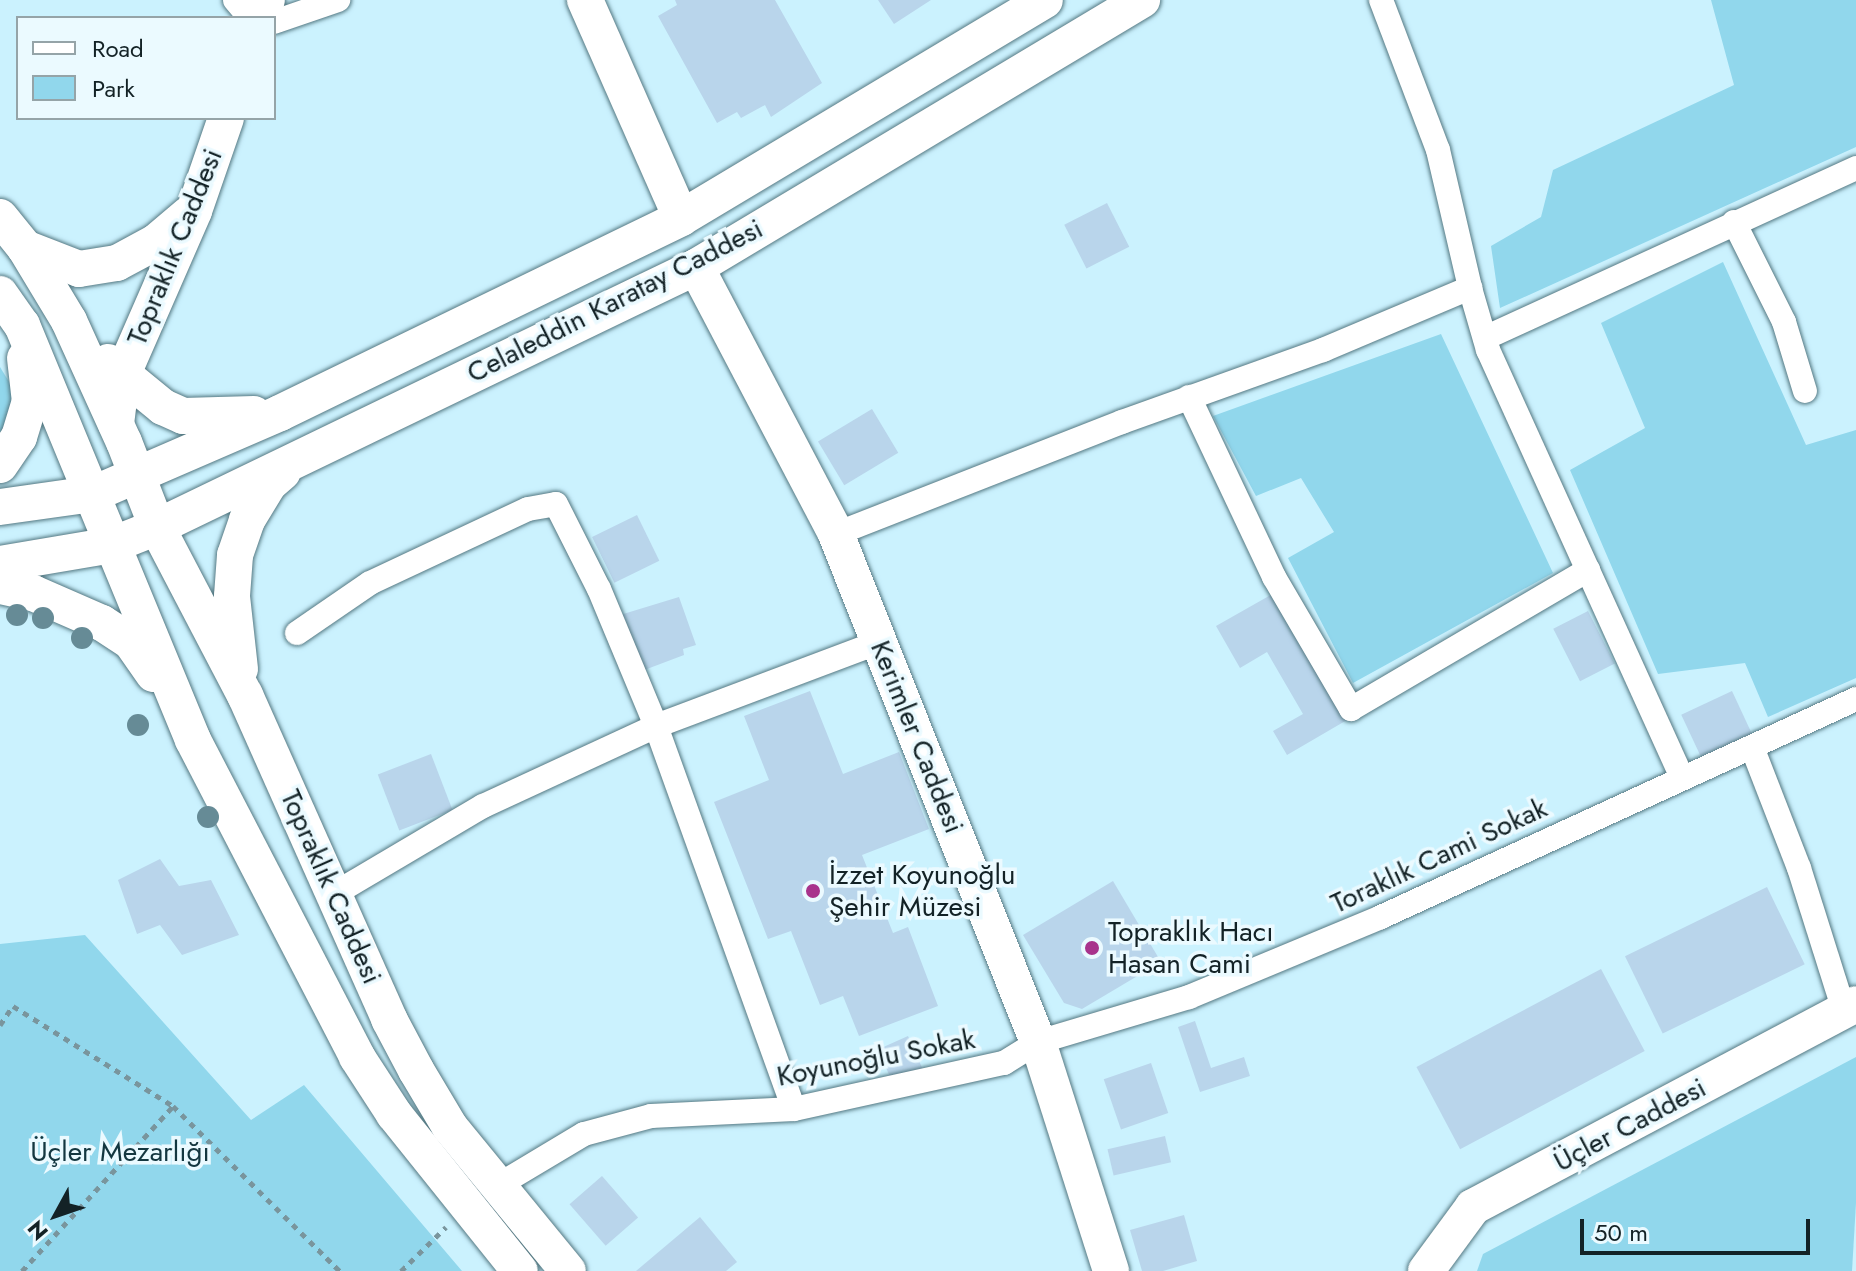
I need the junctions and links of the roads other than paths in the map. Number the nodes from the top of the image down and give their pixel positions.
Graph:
1 (235, 0) edge
2 (338, 0) edge
3 (585, 0) edge
4 (1045, 0) edge
5 (1142, 0) edge
6 (1381, 0) edge
7 (248, 16) edge
8 (276, 21) edge
9 (225, 120) edge
10 (1856, 168) edge
11 (194, 211) junction
12 (0, 217) edge
13 (681, 218) junction
14 (1734, 222) junction
15 (25, 248) junction
16 (696, 267) junction
17 (1470, 288) junction
18 (0, 294) edge
19 (69, 321) junction
20 (22, 325) junction
21 (1485, 338) junction
22 (122, 376) junction
23 (1805, 391) dead end
24 (1189, 397) junction
25 (280, 413) junction
26 (116, 424) junction
27 (299, 459) junction
28 (0, 465) edge
29 (139, 476) junction
30 (93, 494) junction
31 (0, 507) edge
32 (157, 527) junction
33 (836, 534) junction
34 (112, 545) junction
35 (0, 564) edge
36 (1588, 570) junction
37 (0, 586) edge
38 (297, 633) dead end
39 (879, 642) junction
40 (245, 695) junction
41 (1856, 699) edge
42 (656, 726) junction
43 (193, 740) junction
44 (1752, 747) junction
45 (1682, 777) junction
46 (334, 894) junction
47 (1850, 1007) edge
48 (1038, 1042) junction
49 (794, 1109) junction
50 (497, 1186) junction
51 (520, 1271) edge
52 (568, 1271) edge
53 (1111, 1271) edge
54 (1426, 1271) edge

1 - 7 street
2 - 8 street
3 - 13 main road
4 - 13 main road, Celaleddin Karatay Caddesi
5 - 16 main road, Celaleddin Karatay Caddesi
6 - 17 street
9 - 11 main road, Topraklık Caddesi
10 - 14 street
11 - 15 main road
11 - 22 main road, Topraklık Caddesi
12 - 15 main road
13 - 25 main road, Celaleddin Karatay Caddesi
14 - 21 street
14 - 23 street
15 - 19 main road
16 - 27 main road, Celaleddin Karatay Caddesi
16 - 33 main road, Kerimler Caddesi
17 - 21 street
17 - 24 street
18 - 20 main road, Topraklık Caddesi
19 - 22 main road
19 - 26 main road, Topraklık Caddesi
20 - 28 main road
20 - 30 main road, Topraklık Caddesi
21 - 36 street
22 - 25 main road
22 - 26 main road, Topraklık Caddesi
24 - 33 street
24 - 36 street
25 - 29 main road, Celaleddin Karatay Caddesi
26 - 29 main road, Topraklık Caddesi
27 - 32 main road, Celaleddin Karatay Caddesi
27 - 40 main road
29 - 30 main road, Celaleddin Karatay Caddesi
29 - 32 main road, Topraklık Caddesi
30 - 31 main road
30 - 34 main road, Topraklık Caddesi
32 - 34 main road, Celaleddin Karatay Caddesi
32 - 40 main road, Topraklık Caddesi
33 - 39 main road, Kerimler Caddesi
34 - 35 main road
34 - 43 main road, Topraklık Caddesi
36 - 45 street
37 - 43 main road
38 - 42 street
39 - 42 street
39 - 48 main road, Kerimler Caddesi
40 - 46 main road, Topraklık Caddesi
41 - 44 street, Toraklık Cami Sokak
42 - 46 street
42 - 49 street
43 - 51 main road, Topraklık Caddesi
44 - 45 street, Toraklık Cami Sokak
44 - 47 street
45 - 48 street, Toraklık Cami Sokak
46 - 50 main road, Topraklık Caddesi
47 - 54 main road, Üçler Caddesi
48 - 49 street, Koyunoğlu Sokak
48 - 53 main road, Kerimler Caddesi
49 - 50 street, Koyunoğlu Sokak
50 - 52 main road, Topraklık Caddesi

